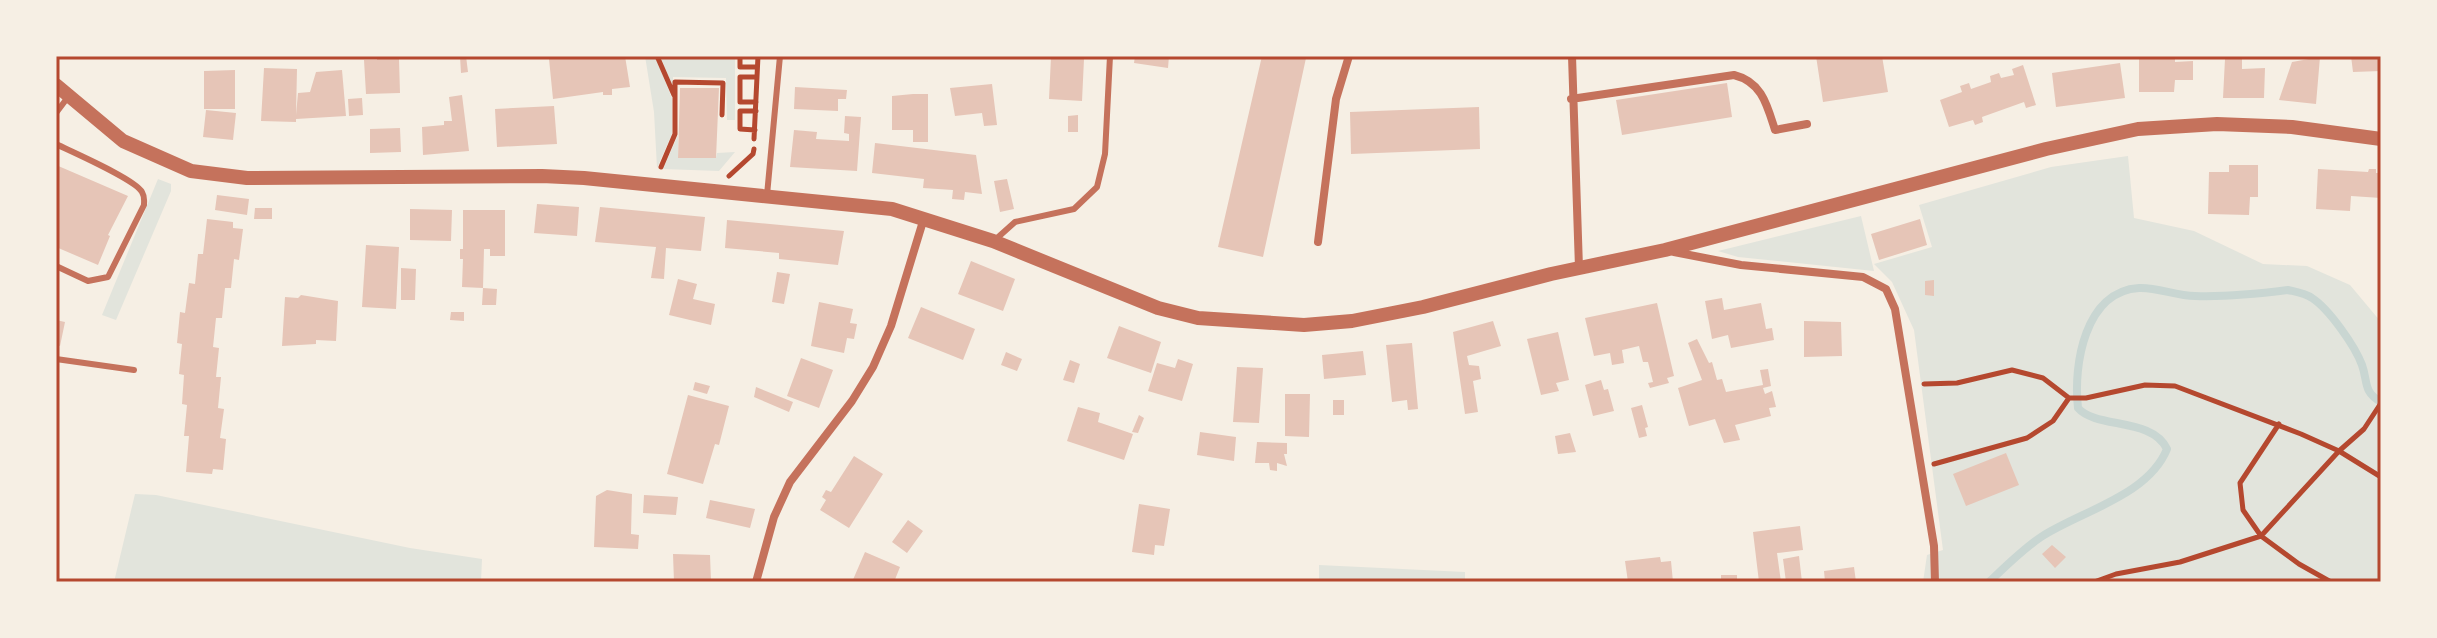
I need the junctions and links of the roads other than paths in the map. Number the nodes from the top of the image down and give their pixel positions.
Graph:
1 (780, 56) edge
2 (1110, 56) edge
3 (1349, 56) edge
4 (1572, 56) edge
5 (56, 85) edge
6 (68, 97) junction
7 (1571, 99) junction
8 (56, 113) edge
9 (1807, 124) dead end
10 (2381, 139) edge
11 (56, 144) edge
12 (767, 195) junction
13 (925, 217) junction
14 (993, 241) junction
15 (1318, 242) dead end
16 (1665, 250) junction
17 (56, 266) edge
18 (1579, 268) junction
19 (56, 359) edge
20 (134, 370) dead end
21 (756, 582) edge
22 (1935, 582) edge

1 - 12 lane
2 - 14 lane
3 - 15 street
4 - 7 street
5 - 6 street
6 - 8 lane
6 - 12 street
7 - 9 street
7 - 18 street
10 - 16 street
11 - 17 lane
12 - 13 street
13 - 14 street
13 - 21 street
14 - 18 street
16 - 18 street
16 - 22 street
19 - 20 lane

